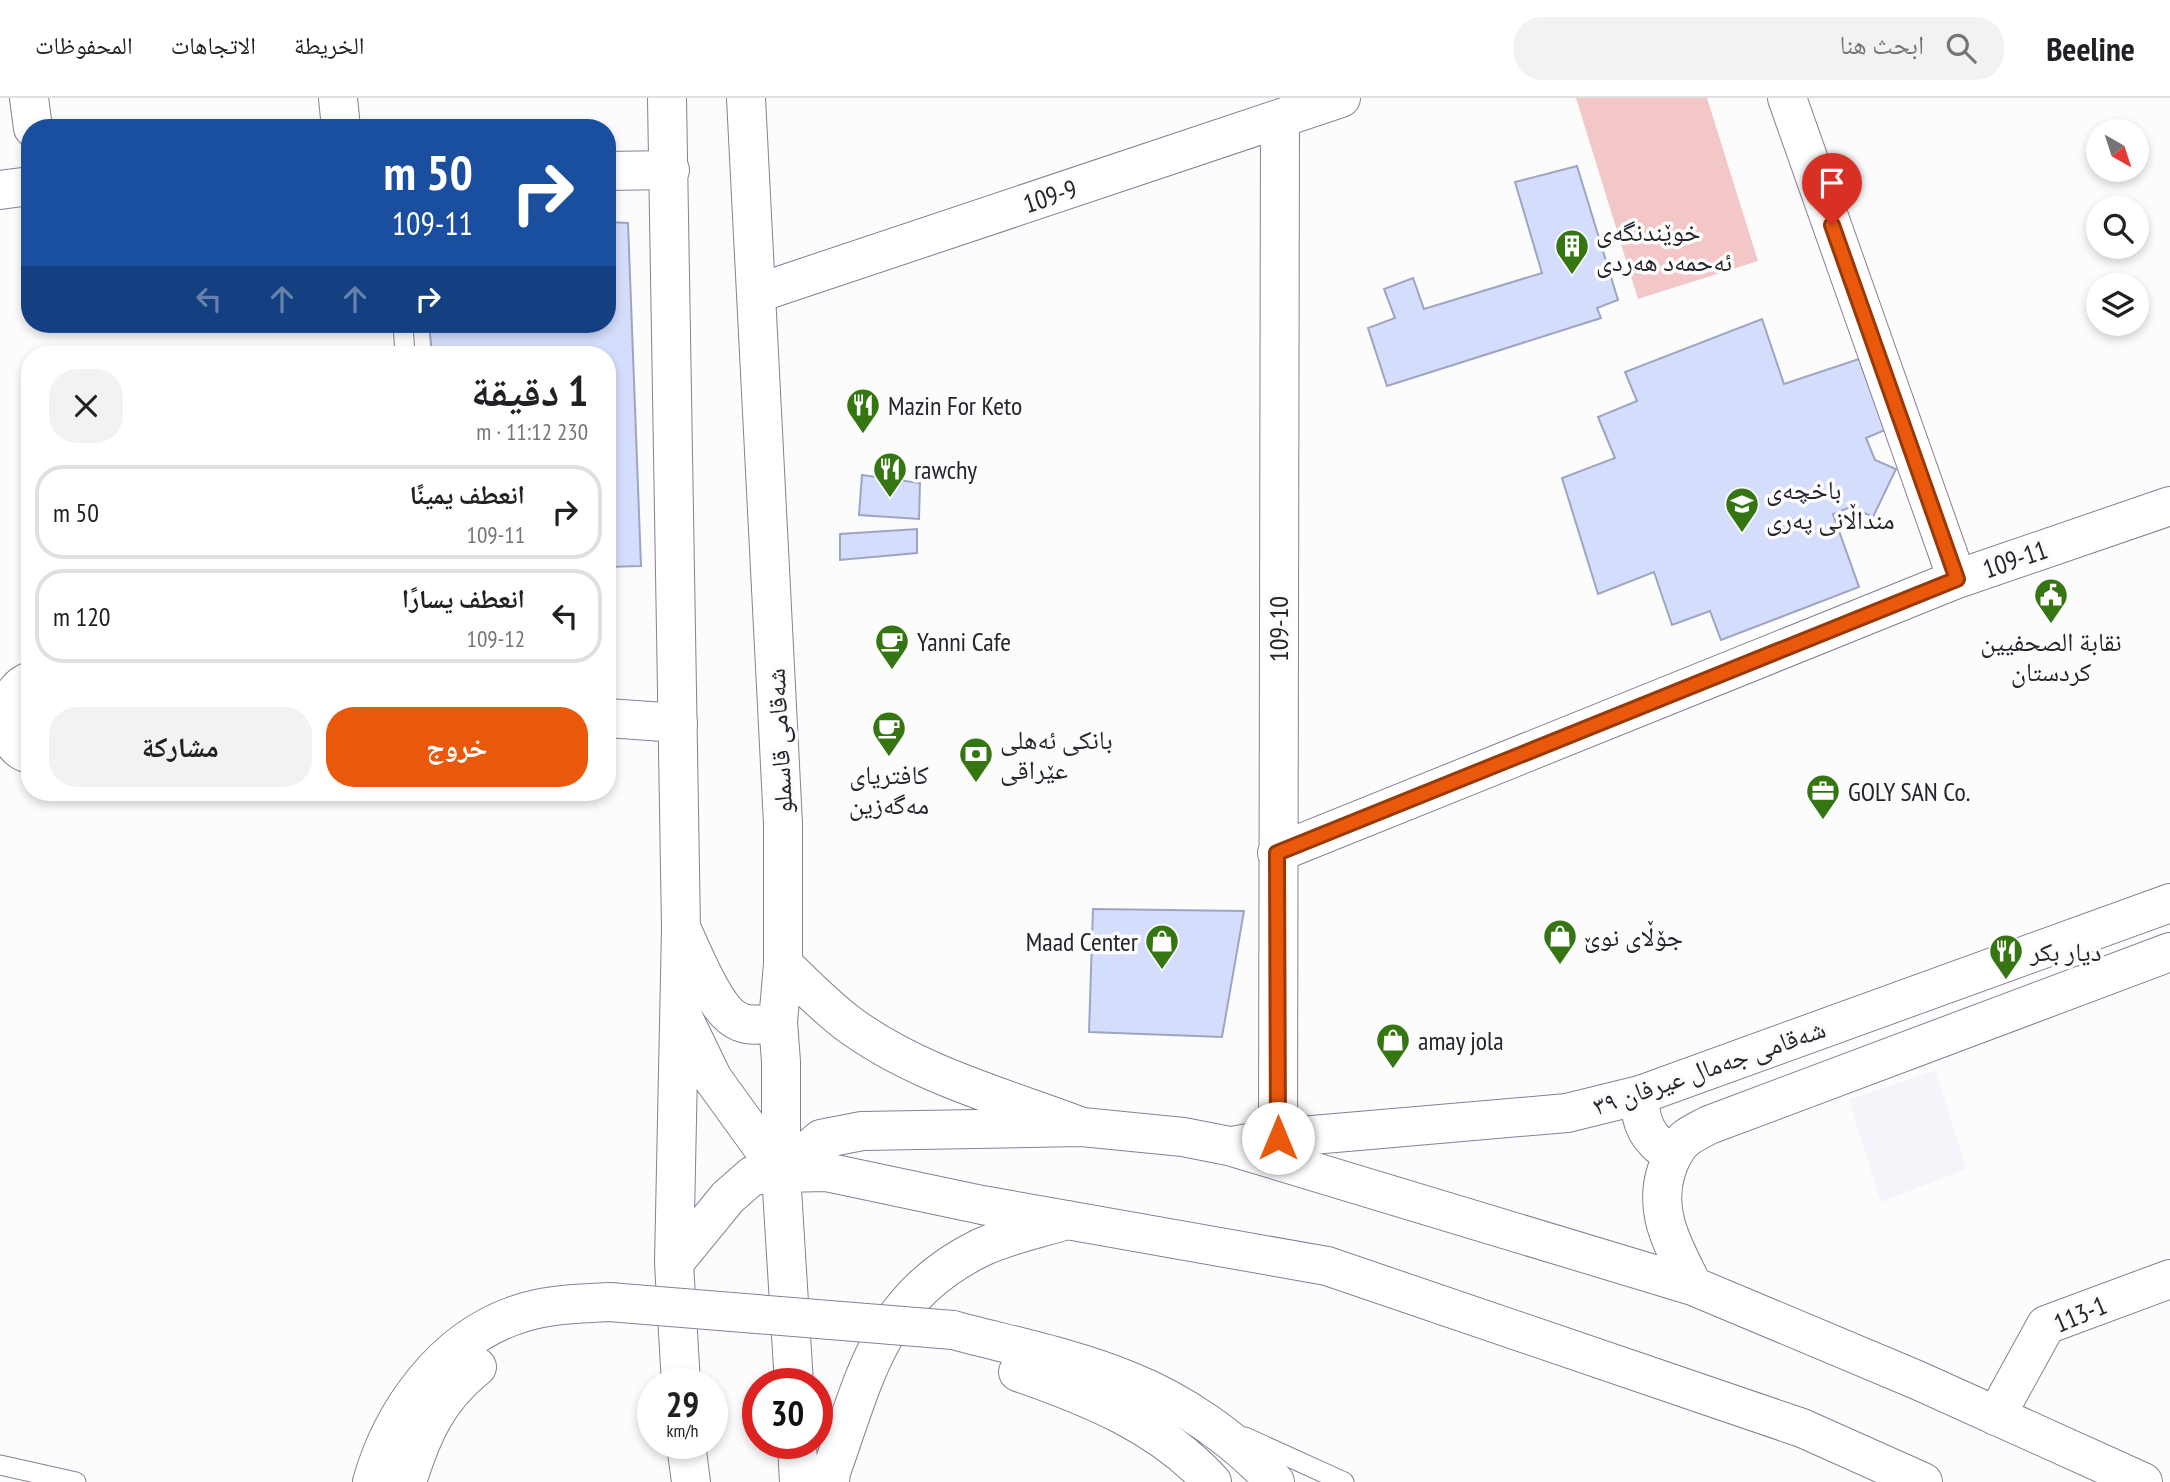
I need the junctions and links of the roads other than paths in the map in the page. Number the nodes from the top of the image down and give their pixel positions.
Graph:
1 (29, 98) edge
2 (338, 98) edge
3 (667, 98) edge
4 (746, 98) edge
5 (1341, 98) edge
6 (1787, 98) edge
7 (32, 119) edge
8 (340, 119) edge
9 (1280, 120) junction
10 (670, 170) junction
11 (616, 171) edge
12 (21, 187) edge
13 (0, 190) edge
14 (758, 293) junction
15 (2170, 506) edge
16 (1957, 579) junction
17 (21, 686) edge
18 (616, 719) edge
19 (678, 723) junction
20 (21, 752) edge
21 (1277, 853) junction
22 (2170, 902) edge
23 (681, 928) junction
24 (2170, 952) edge
25 (783, 964) junction
26 (678, 1006) junction
27 (778, 1022) junction
28 (1640, 1095) junction
29 (1082, 1127) junction
30 (1278, 1138) junction
31 (1229, 1146) junction
32 (1672, 1155) junction
33 (781, 1172) junction
34 (1067, 1220) junction
35 (674, 1263) junction
36 (2170, 1279) edge
37 (1693, 1286) junction
38 (608, 1314) junction
39 (952, 1339) junction
40 (680, 1368) edge
41 (792, 1368) edge
42 (1187, 1411) junction
43 (1996, 1416) junction
44 (688, 1459) edge
45 (798, 1459) edge
46 (0, 1465) edge
47 (76, 1482) edge
48 (372, 1482) edge
49 (407, 1482) edge
50 (691, 1482) edge
51 (799, 1482) edge
52 (830, 1482) edge
53 (1212, 1482) edge
54 (1275, 1482) edge
55 (1344, 1482) edge
56 (1923, 1482) edge
57 (2143, 1482) edge

1 - 7 main road
2 - 8 main road
3 - 10 main road
4 - 14 main road, شەقامی قاسملو
5 - 9 main road, 109-9
6 - 16 main road
9 - 14 main road, 109-9
9 - 21 main road, 109-10
10 - 11 main road
10 - 19 main road
12 - 13 main road
14 - 25 main road, شەقامی قاسملو
15 - 16 main road, 109-11
16 - 21 main road, 109-11
17 - 20 main road
18 - 19 main road
19 - 23 main road
21 - 30 main road, 109-10
22 - 28 main road, شەقامی جەمال عیرفان ٣٩
23 - 26 main road
23 - 27 main road
24 - 32 main road, شەقامی جەمال عیرفان ٣٩
25 - 27 main road, شەقامی قاسملو
25 - 29 main road
26 - 33 main road
26 - 35 main road
27 - 33 main road, شەقامی قاسملو
28 - 30 main road, شەقامی جەمال عیرفان ٣٩
28 - 32 main road
29 - 31 main road
29 - 33 main road
30 - 31 main road, شەقامی جەمال عیرفان ٣٩
31 - 37 main road
32 - 37 main road
33 - 34 main road
33 - 35 main road
33 - 41 main road, شەقامی قاسملو
34 - 52 main road
34 - 56 main road
35 - 40 main road
36 - 43 main road, 113-1
37 - 43 main road
38 - 39 main road
38 - 48 main road
38 - 49 main road
39 - 42 main road
39 - 53 main road
42 - 54 main road
42 - 55 lane
43 - 57 main road
44 - 50 main road
45 - 51 main road
46 - 47 lane

